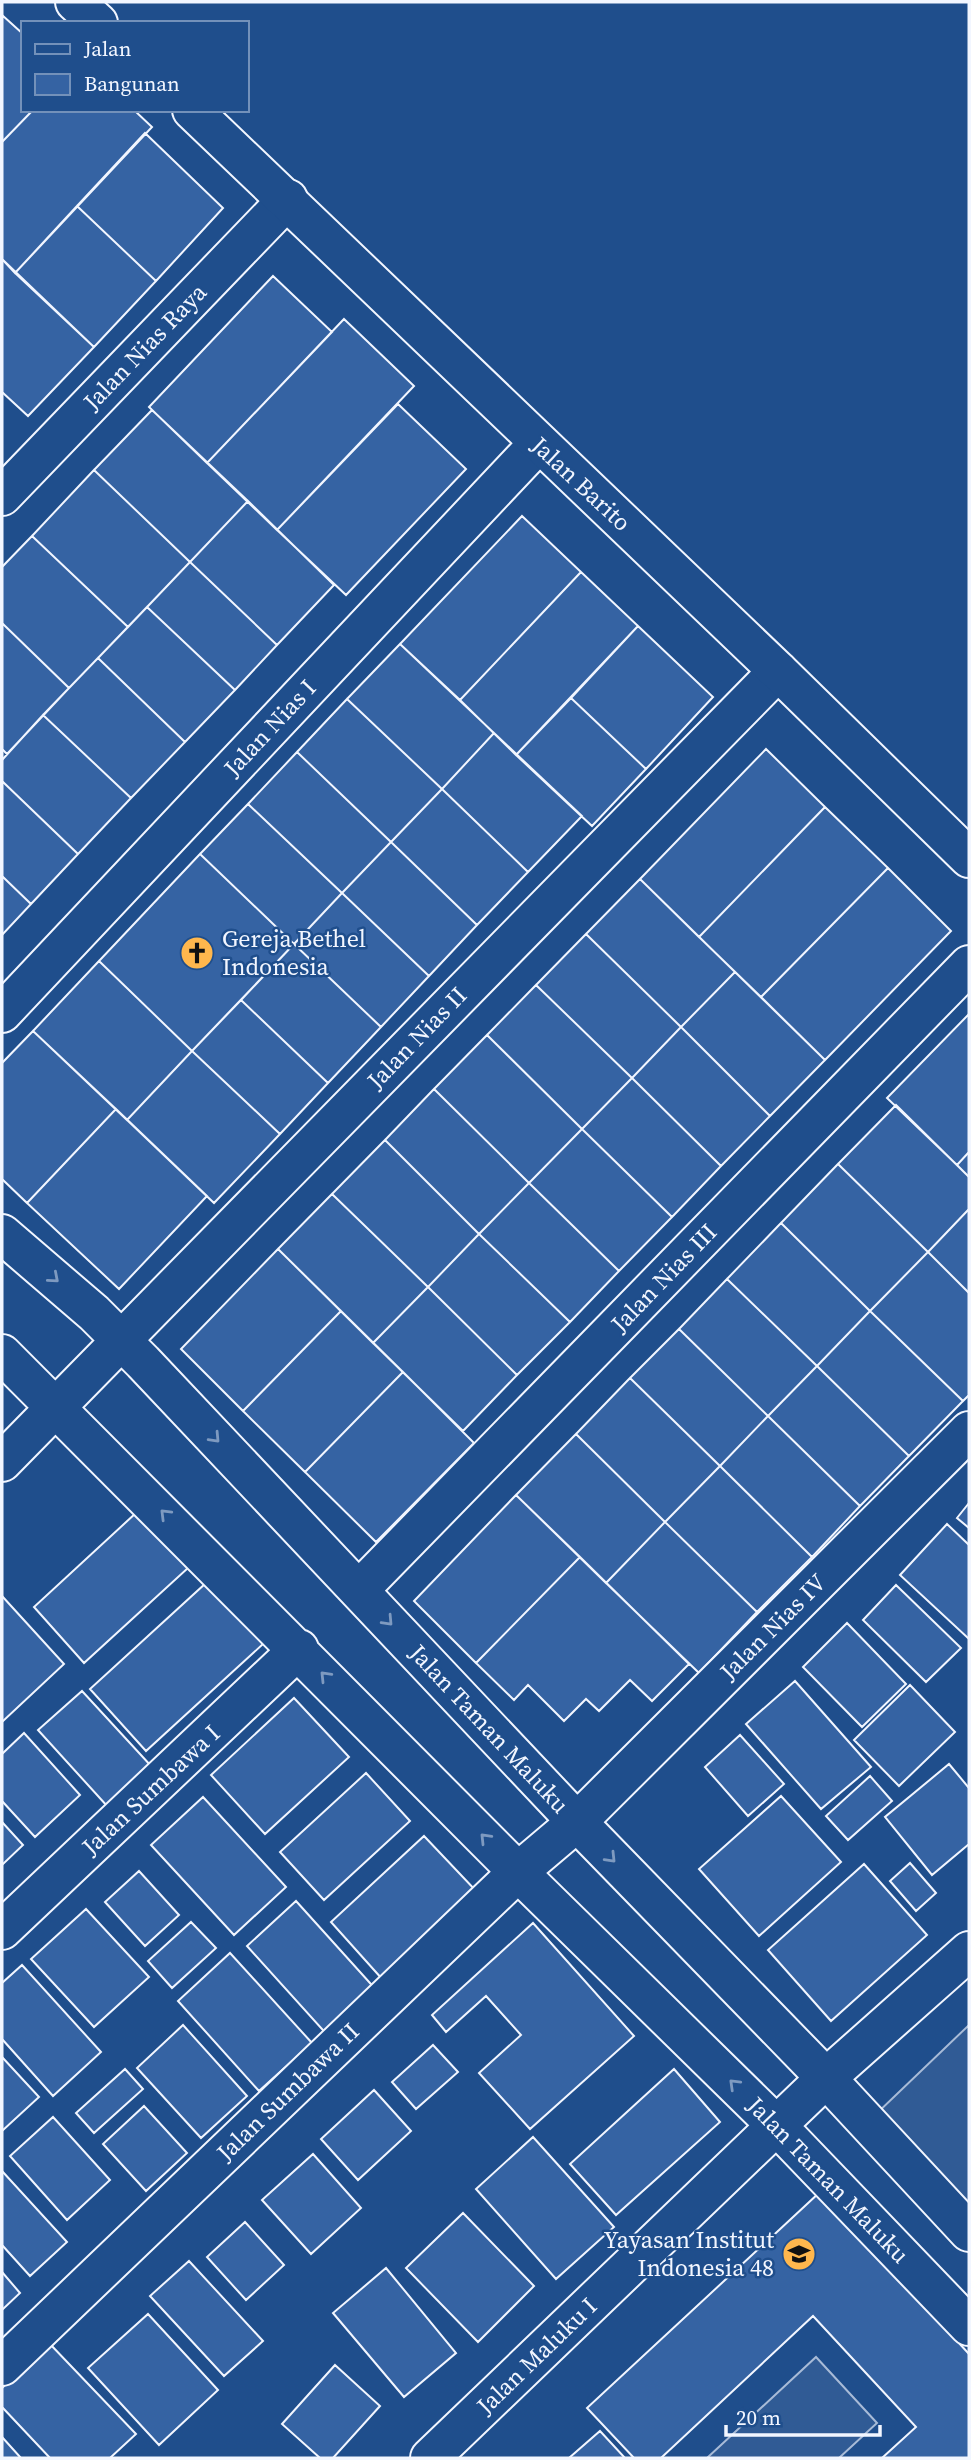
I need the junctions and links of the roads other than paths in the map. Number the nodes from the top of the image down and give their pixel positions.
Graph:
1 (75, 2) edge
2 (95, 21) edge
3 (194, 112) edge
4 (288, 199) junction
5 (538, 444) junction
6 (2, 496) edge
7 (778, 671) junction
8 (969, 859) edge
9 (969, 965) edge
10 (2, 1013) edge
11 (2, 1234) edge
12 (121, 1339) junction
13 (2, 1354) edge
14 (56, 1405) junction
15 (969, 1431) edge
16 (2, 1462) edge
17 (359, 1590) junction
18 (299, 1649) junction
19 (577, 1822) junction
20 (518, 1872) junction
21 (2, 1930) edge
22 (969, 1951) edge
23 (826, 2078) junction
24 (777, 2126) junction
25 (969, 2232) edge
26 (969, 2326) edge
27 (2, 2366) edge
28 (430, 2458) edge

1 - 2 street
3 - 4 street, Jalan Barito
4 - 5 street, Jalan Barito
4 - 6 street, Jalan Nias Raya
5 - 7 street, Jalan Barito
5 - 10 street, Jalan Nias I
7 - 8 street, Jalan Barito
7 - 12 street, Jalan Nias II
9 - 17 street, Jalan Nias III
11 -> 12 street, Jalan Taman Maluku
12 - 14 street, Jalan Nias II
12 -> 17 street, Jalan Taman Maluku
13 - 14 street, Jalan Taman Maluku
14 - 16 street, Jalan Nias II
18 -> 14 street, Jalan Taman Maluku
15 - 19 street, Jalan Nias IV
17 -> 19 street, Jalan Taman Maluku
20 -> 18 street, Jalan Taman Maluku
18 - 21 street, Jalan Sumbawa I
19 - 20 street, Jalan Sumbawa II
19 -> 23 street, Jalan Taman Maluku
24 -> 20 street, Jalan Taman Maluku
20 - 27 street, Jalan Sumbawa II
22 - 23 street, Jalan Maluku I
23 - 24 street, Jalan Maluku I
23 - 25 street, Jalan Taman Maluku
24 - 26 street, Jalan Taman Maluku
24 - 28 street, Jalan Maluku I

